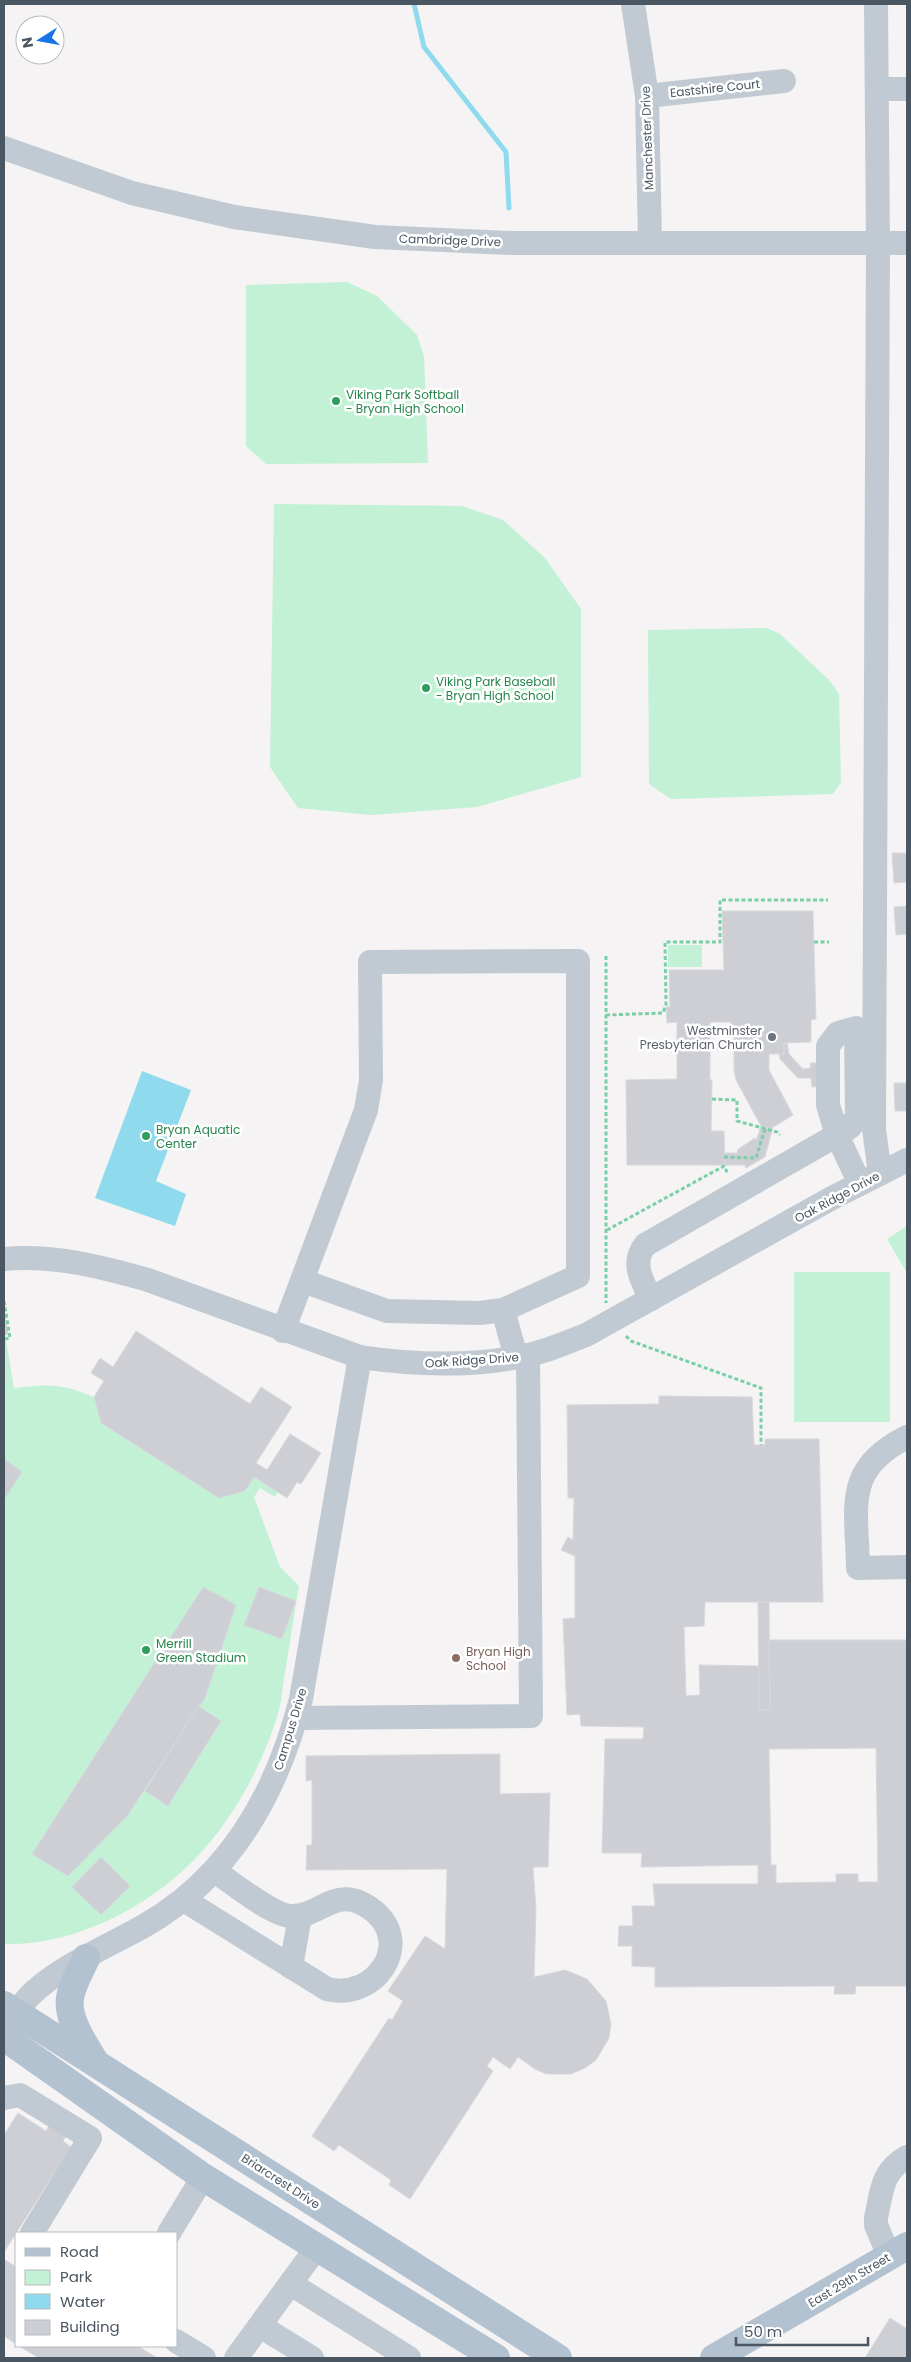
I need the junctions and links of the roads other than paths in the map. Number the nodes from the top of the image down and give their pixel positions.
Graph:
1 (633, 4) edge
2 (876, 4) edge
3 (784, 81) dead end
4 (877, 89) junction
5 (907, 90) edge
6 (647, 96) junction
7 (4, 148) edge
8 (650, 243) junction
9 (878, 243) junction
10 (907, 243) edge
11 (907, 1160) edge
12 (870, 1179) junction
13 (4, 1259) edge
14 (303, 1281) junction
15 (651, 1299) junction
16 (504, 1310) junction
17 (283, 1331) junction
18 (522, 1356) junction
19 (360, 1357) junction
20 (907, 1437) edge
21 (907, 1567) edge
22 (296, 1718) junction
23 (215, 1871) junction
24 (184, 1900) junction
25 (300, 1916) junction
26 (86, 1958) junction
27 (291, 1967) junction
28 (8, 2015) edge
29 (4, 2037) edge
30 (96, 2063) junction
31 (4, 2098) edge
32 (907, 2157) edge
33 (203, 2177) junction
34 (349, 2224) junction
35 (33, 2232) edge
36 (170, 2232) edge
37 (317, 2248) junction
38 (903, 2249) edge
39 (291, 2284) junction
40 (260, 2326) junction
41 (178, 2342) edge
42 (723, 2355) edge
43 (204, 2358) edge
44 (236, 2358) edge
45 (312, 2358) edge
46 (409, 2358) edge
47 (496, 2358) edge
48 (558, 2358) edge

1 - 6 street, Manchester Drive
2 - 4 street
3 - 6 street, Eastshire Court
4 - 5 street
4 - 9 street
6 - 8 street, Manchester Drive
7 - 8 street, Cambridge Drive
8 - 9 street, Cambridge Drive
9 - 10 street, Cambridge Drive
9 - 12 street
11 - 12 street, Oak Ridge Drive
12 - 15 street, Oak Ridge Drive
12 - 15 street
13 - 17 street, Oak Ridge Drive
14 - 16 street
14 - 16 street
14 - 17 street
15 - 18 street, Oak Ridge Drive
16 - 18 street
17 - 19 street, Oak Ridge Drive
18 - 19 street, Oak Ridge Drive
18 - 22 street
19 - 22 street, Campus Drive
20 - 21 street
22 - 23 street, Campus Drive
23 - 24 street, Campus Drive
23 - 25 street
24 - 26 street, Campus Drive
24 - 27 street
25 - 27 street
25 - 27 street
26 - 28 street, Campus Drive
26 - 30 main road
28 - 30 main road, Briarcrest Drive
29 - 33 main road
30 - 34 main road, Briarcrest Drive
31 - 35 street
32 - 38 street
33 - 34 main road
33 - 36 street
33 - 37 main road
34 - 48 main road, Briarcrest Drive
37 - 39 street
37 - 47 main road
38 - 42 main road, East 29th Street
39 - 40 street
39 - 46 street
40 - 44 street
40 - 45 street
41 - 43 street

